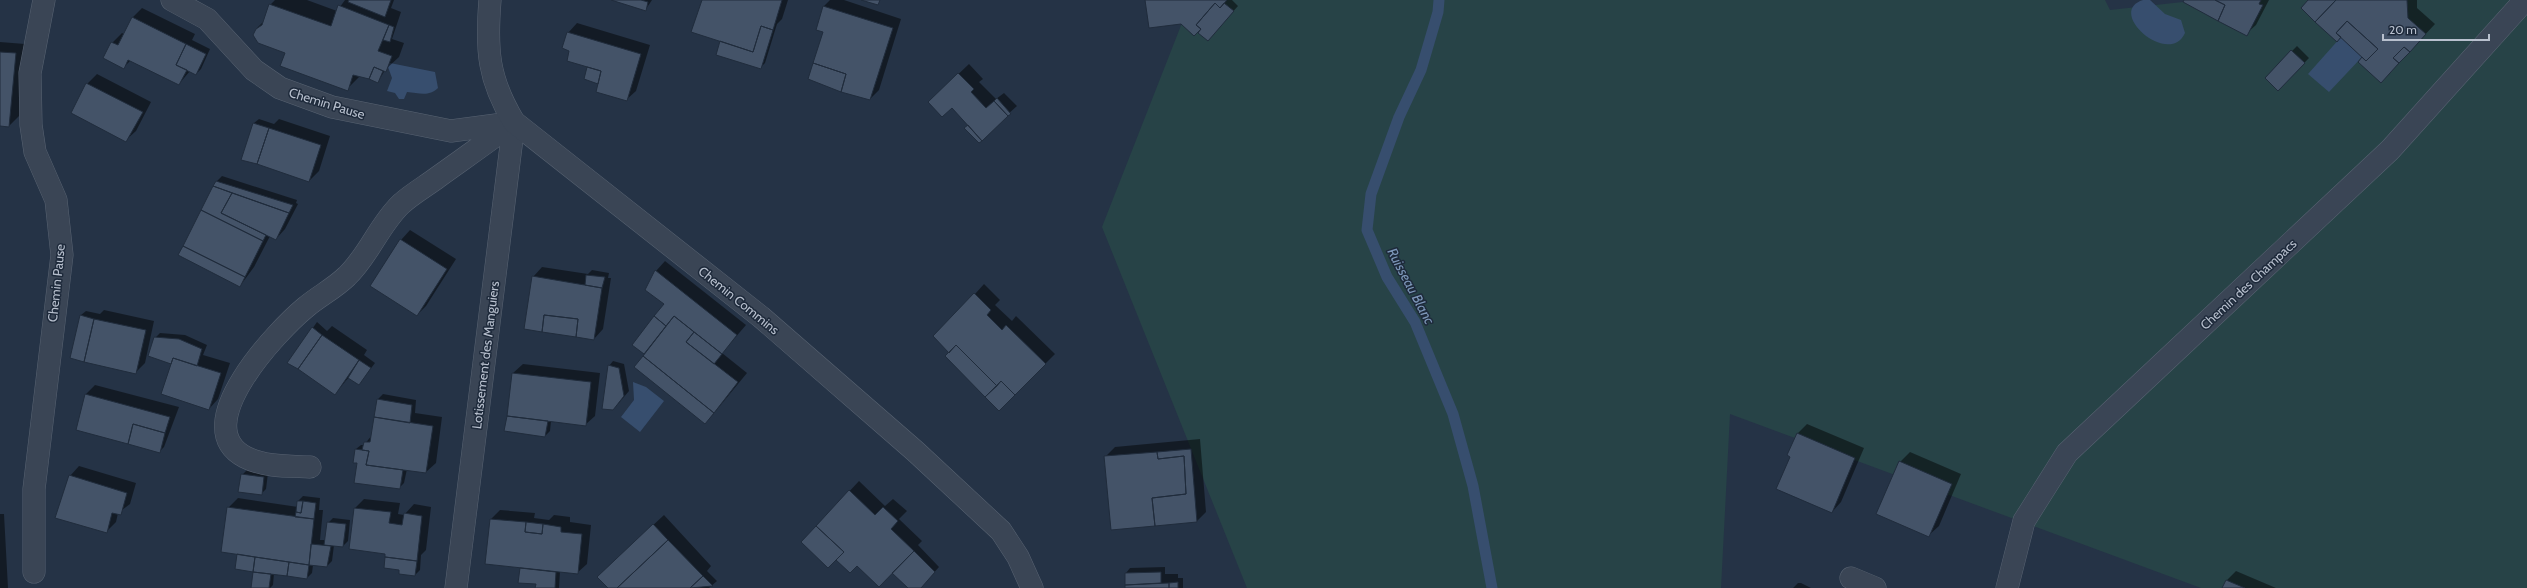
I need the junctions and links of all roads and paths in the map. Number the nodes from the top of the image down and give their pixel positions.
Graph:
1 (44, 0) edge
2 (172, 0) edge
3 (490, 0) edge
4 (2525, 0) edge
5 (514, 122) junction
6 (310, 467) dead end
7 (34, 572) dead end
8 (1851, 578) dead end
9 (456, 588) edge
10 (1032, 588) edge
11 (1875, 588) edge
12 (2007, 588) edge

1 - 7 street, Chemin Pause
2 - 5 street, Chemin Pause
3 - 5 street, Chemin Commins
4 - 12 street, Chemin des Champacs
5 - 6 street
5 - 9 street, Lotissement des Manguiers
5 - 10 street, Chemin Commins
8 - 11 street

